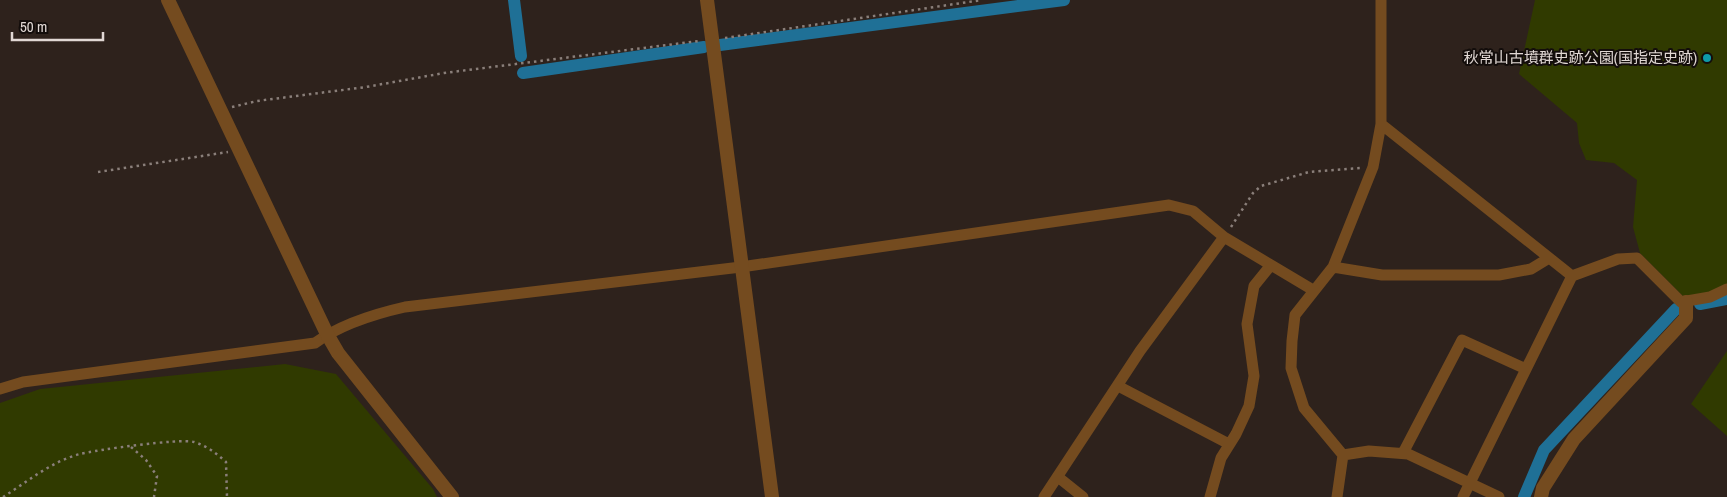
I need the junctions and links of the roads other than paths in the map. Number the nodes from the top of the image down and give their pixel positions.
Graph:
1 (168, 0) edge
2 (707, 0) edge
3 (1381, 0) edge
4 (1380, 124) junction
5 (1224, 237) junction
6 (1548, 258) junction
7 (1271, 265) junction
8 (742, 267) junction
9 (1333, 267) junction
10 (1572, 276) junction
11 (1727, 289) edge
12 (1313, 290) junction
13 (1686, 302) junction
14 (327, 334) junction
15 (1526, 369) junction
16 (1118, 386) junction
17 (0, 389) edge
18 (1229, 444) junction
19 (1403, 453) junction
20 (1343, 455) junction
21 (1058, 477) junction
22 (1471, 482) junction
23 (452, 497) edge
24 (772, 497) edge
25 (1044, 497) edge
26 (1083, 497) edge
27 (1210, 497) edge
28 (1337, 497) edge
29 (1464, 497) edge
30 (1499, 497) edge
31 (1541, 497) edge

1 - 14 street
2 - 8 street
3 - 4 street
4 - 6 street
4 - 9 street
5 - 7 street
5 - 8 street
5 - 16 street
6 - 9 street
6 - 10 street
7 - 12 street
7 - 18 street
8 - 14 street
8 - 24 street
9 - 12 street
10 - 13 street
10 - 15 street
11 - 13 street
12 - 20 street
13 - 31 street
14 - 17 street
14 - 23 street
15 - 19 street
15 - 22 street
16 - 18 street
16 - 21 street
18 - 27 street
19 - 20 street
19 - 22 street
20 - 28 street
21 - 25 street
21 - 26 street
22 - 29 street
22 - 30 street

